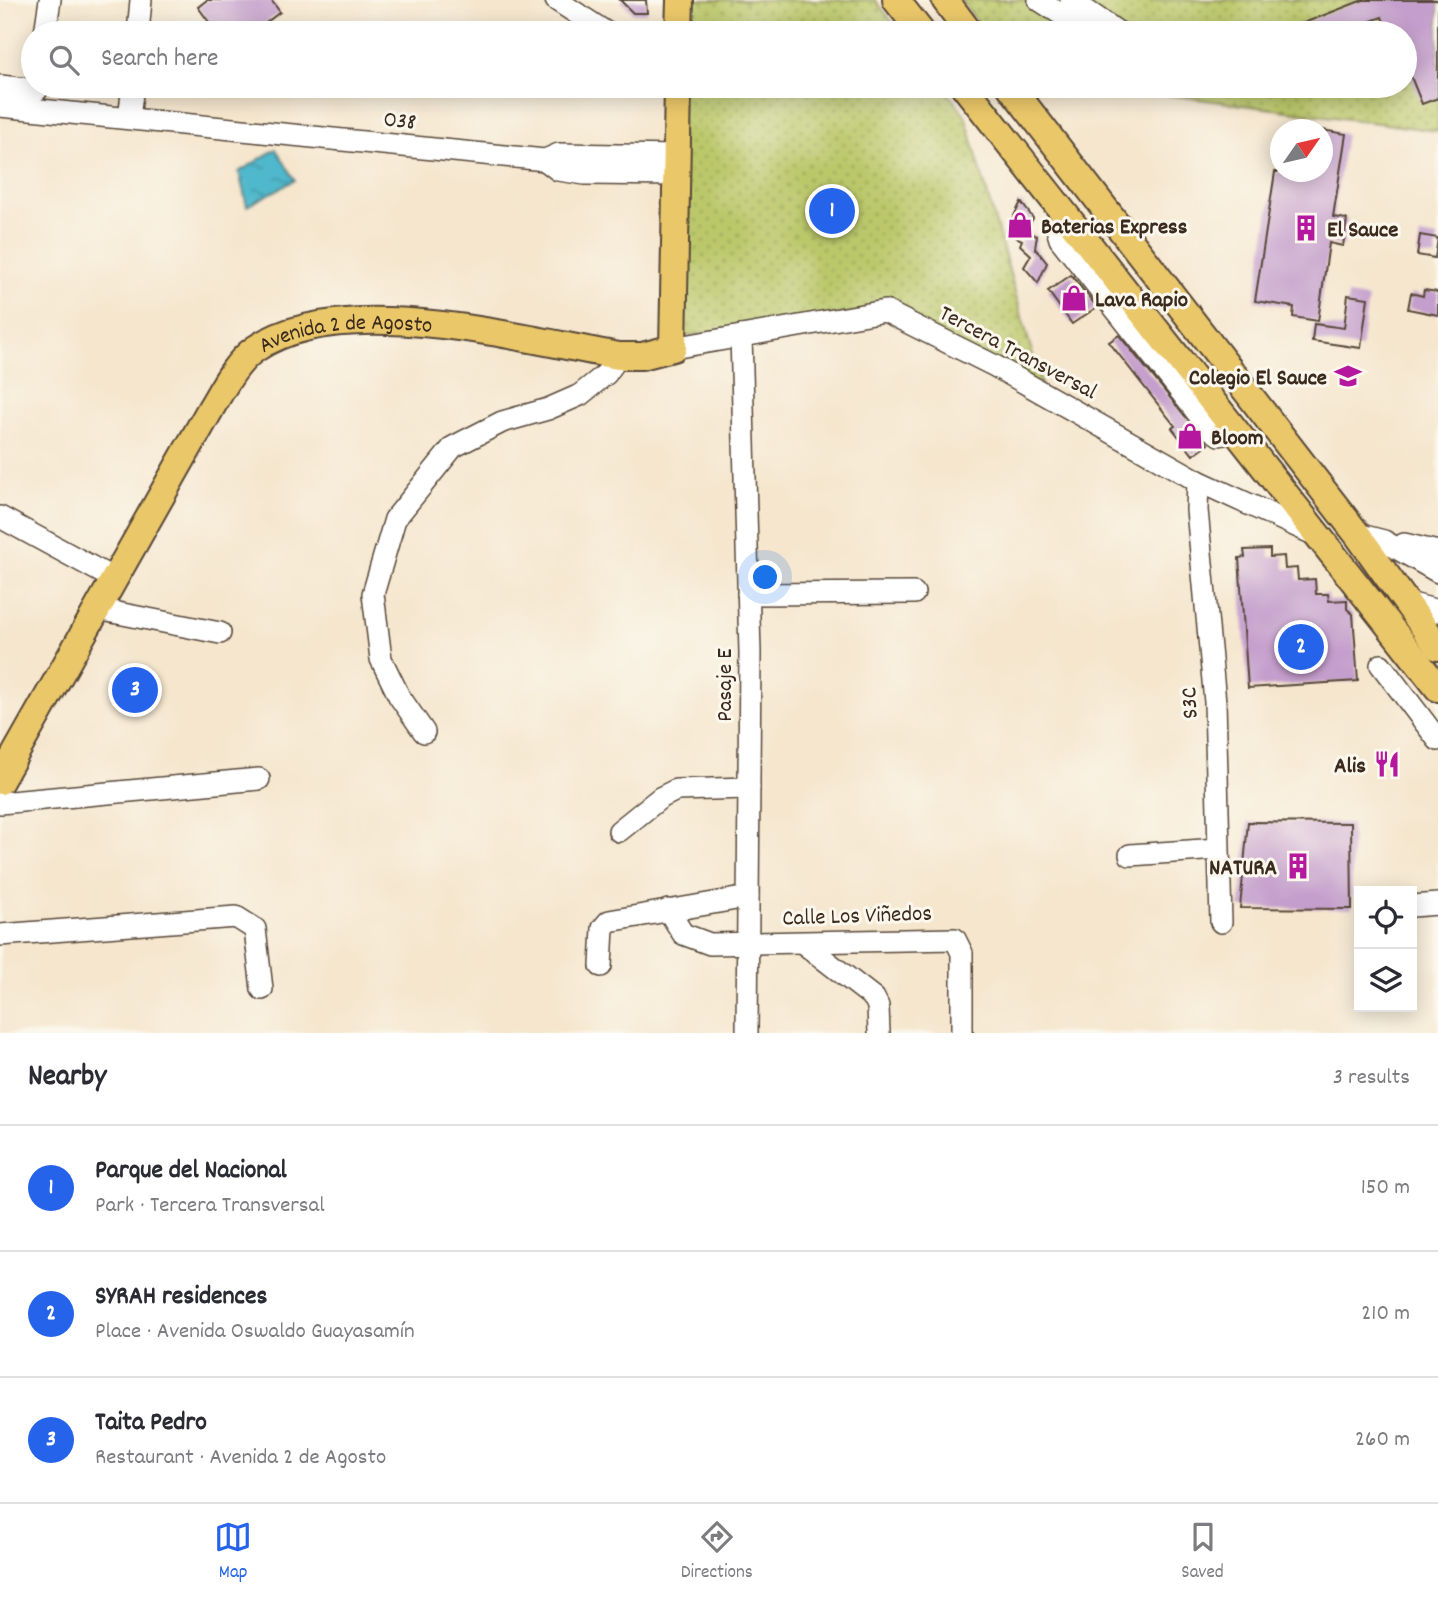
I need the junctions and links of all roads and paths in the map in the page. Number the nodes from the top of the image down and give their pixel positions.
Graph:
1 (50, 0) edge
2 (141, 0) edge
3 (556, 0) edge
4 (680, 0) edge
5 (896, 0) edge
6 (945, 0) edge
7 (1039, 0) edge
8 (1071, 0) edge
9 (47, 21) edge
10 (139, 21) edge
11 (588, 21) edge
12 (679, 21) edge
13 (913, 21) edge
14 (961, 21) edge
15 (1071, 21) edge
16 (1102, 21) edge
17 (0, 86) edge
18 (21, 91) edge
19 (26, 98) edge
20 (48, 98) edge
21 (131, 98) edge
22 (678, 98) edge
23 (973, 98) edge
24 (1019, 98) edge
25 (0, 106) edge
26 (129, 118) junction
27 (677, 166) junction
28 (741, 336) junction
29 (673, 348) junction
30 (619, 356) junction
31 (1198, 481) junction
32 (0, 517) edge
33 (1357, 534) junction
34 (1320, 537) junction
35 (1384, 541) junction
36 (1438, 552) edge
37 (1438, 572) edge
38 (114, 579) junction
39 (914, 593) dead end
40 (748, 594) junction
41 (1405, 602) junction
42 (97, 609) junction
43 (1438, 611) edge
44 (220, 633) dead end
45 (1438, 648) edge
46 (1381, 665) dead end
47 (1438, 688) edge
48 (1435, 728) edge
49 (424, 732) dead end
50 (259, 779) dead end
51 (0, 781) edge
52 (749, 788) junction
53 (0, 803) edge
54 (619, 831) dead end
55 (1218, 849) junction
56 (1130, 855) dead end
57 (748, 897) junction
58 (1438, 904) edge
59 (1417, 906) edge
60 (668, 910) junction
61 (1220, 922) dead end
62 (0, 935) edge
63 (748, 943) junction
64 (803, 943) junction
65 (601, 966) dead end
66 (262, 989) dead end
67 (747, 1033) edge
68 (879, 1033) edge
69 (962, 1033) edge

1 - 9 street
2 - 10 street
3 - 11 street
4 - 12 main road
5 - 13 main road
6 - 14 main road
7 - 15 street
8 - 16 street
17 - 18 street
19 - 25 street, O38
20 - 26 street, O38
21 - 26 street
22 - 27 main road
23 - 34 main road
24 - 33 main road
26 - 27 street, O38
27 - 29 main road
28 - 29 street, Tercera Transversal
28 - 31 street, Tercera Transversal
28 - 40 street, Pasaje E
29 - 30 main road, Avenida 2 de Agosto
30 - 38 main road, Avenida 2 de Agosto
30 - 49 street
31 - 34 street, Tercera Transversal
31 - 55 street, S3C
32 - 38 street
33 - 35 street
33 - 41 main road
34 - 47 main road
35 - 36 street
35 - 37 street
38 - 42 main road, Avenida 2 de Agosto
39 - 40 street
40 - 52 street, Pasaje E
41 - 43 street
41 - 45 main road
42 - 44 street
42 - 51 main road, Avenida 2 de Agosto
46 - 48 street
50 - 53 street
52 - 54 street
52 - 57 street, Pasaje E
55 - 56 street
55 - 61 street, S3C
57 - 60 street
57 - 63 street, Pasaje E
58 - 59 street
60 - 63 street, Calle Los Viñedos
60 - 65 street
62 - 66 street
63 - 64 street, Calle Los Viñedos
63 - 67 street, Pasaje E
64 - 68 street
64 - 69 street, Calle Los Viñedos

